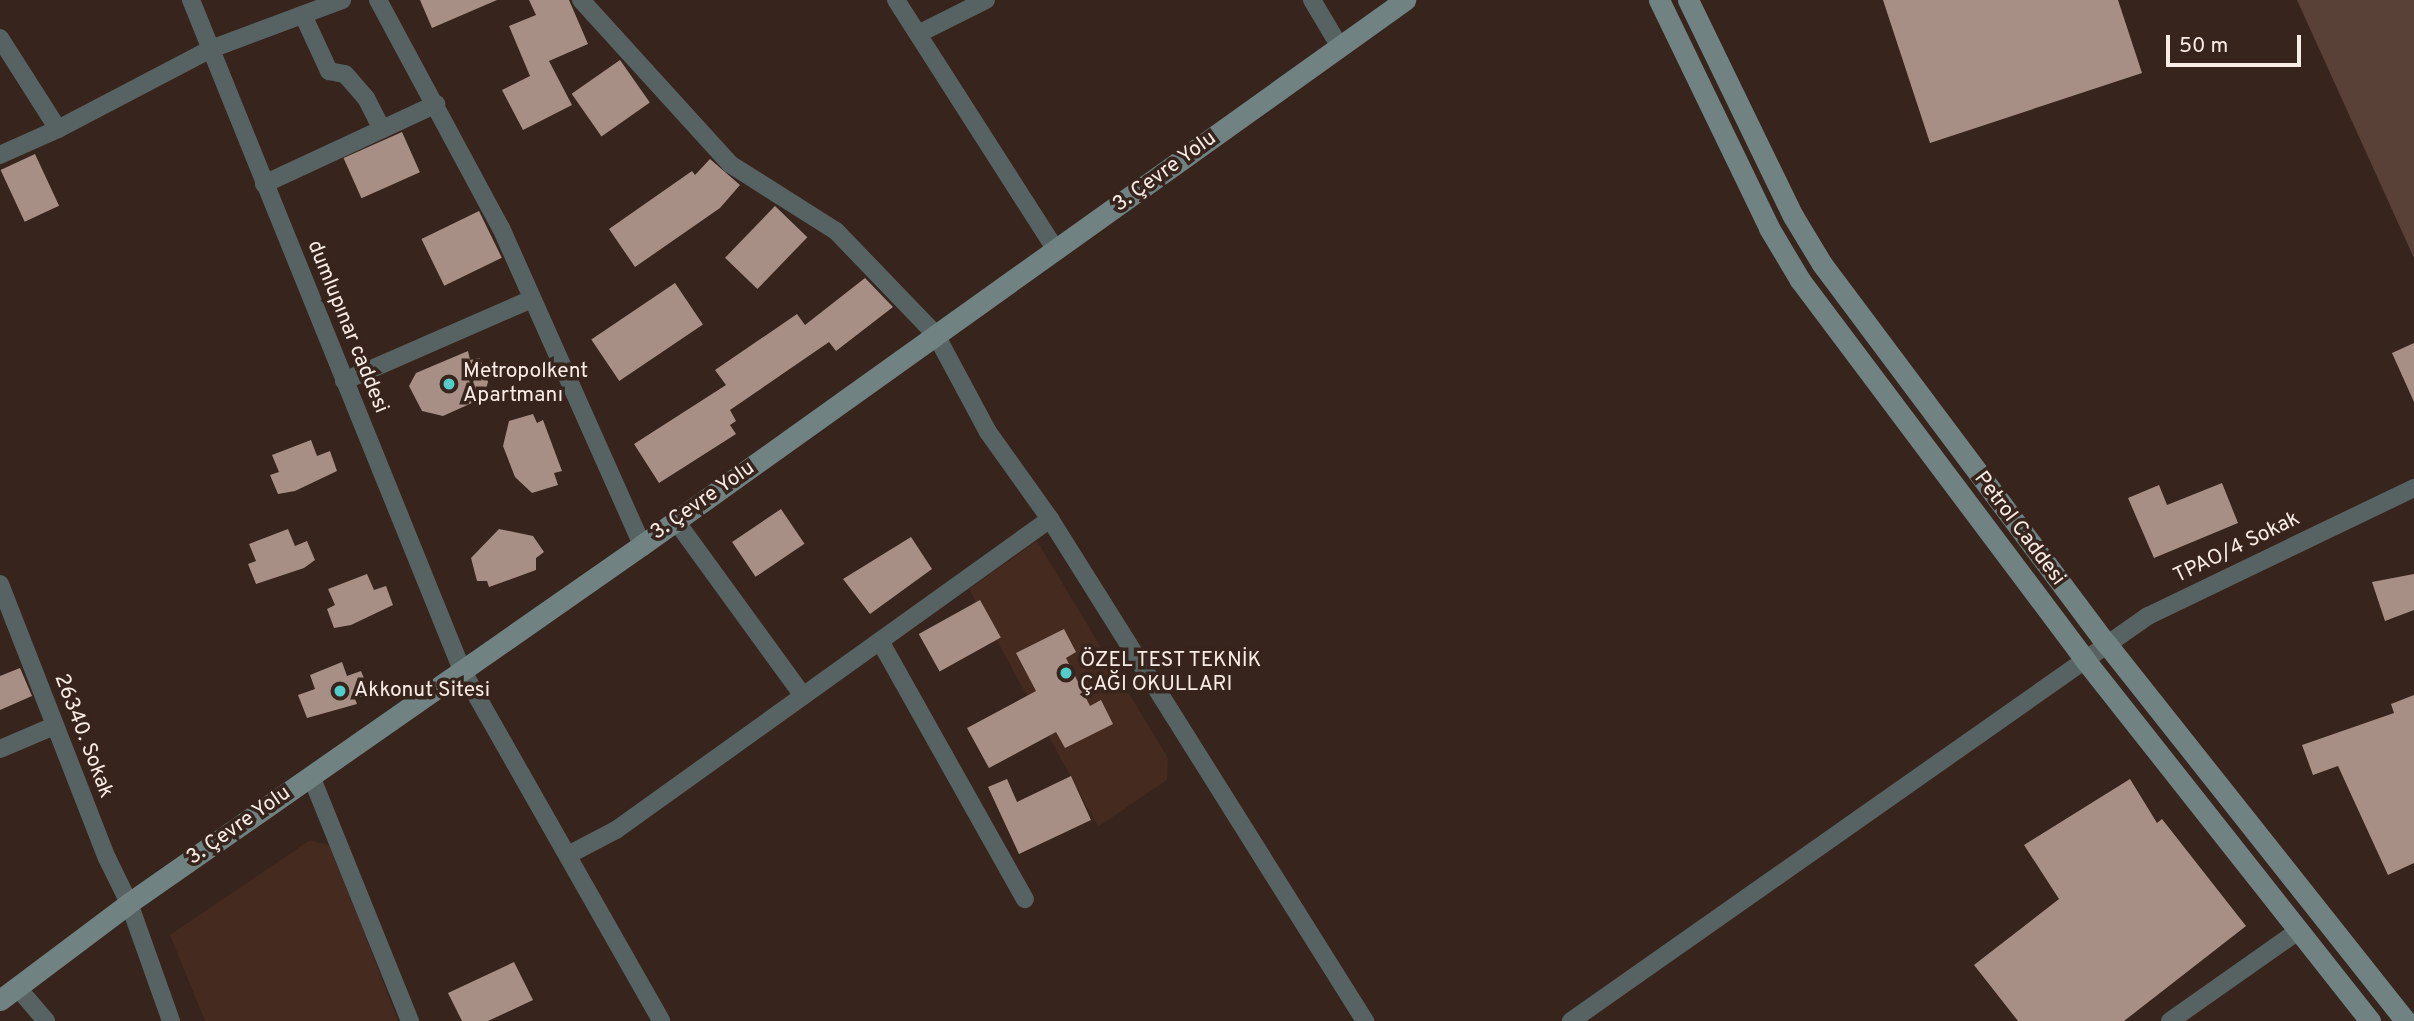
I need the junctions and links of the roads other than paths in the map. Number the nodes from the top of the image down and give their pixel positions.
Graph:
1 (191, 0) edge
2 (342, 0) edge
3 (378, 0) edge
4 (581, 0) edge
5 (896, 0) edge
6 (986, 0) edge
7 (1312, 0) edge
8 (1405, 0) edge
9 (1659, 0) edge
10 (1688, 0) edge
11 (303, 15) junction
12 (918, 34) junction
13 (0, 38) edge
14 (1339, 47) junction
15 (211, 50) junction
16 (436, 104) junction
17 (58, 129) junction
18 (382, 129) junction
19 (0, 155) edge
20 (264, 184) junction
21 (1055, 250) junction
22 (531, 299) junction
23 (936, 335) junction
24 (344, 381) junction
25 (2414, 488) edge
26 (1050, 519) junction
27 (676, 521) junction
28 (642, 545) junction
29 (0, 584) edge
30 (880, 640) junction
31 (2106, 643) junction
32 (2085, 660) junction
33 (463, 670) junction
34 (803, 696) junction
35 (54, 726) junction
36 (0, 749) edge
37 (311, 776) junction
38 (568, 855) junction
39 (1025, 899) dead end
40 (129, 903) junction
41 (2298, 931) junction
42 (8, 993) edge
43 (46, 1021) edge
44 (171, 1021) edge
45 (410, 1021) edge
46 (661, 1021) edge
47 (1365, 1021) edge
48 (1571, 1021) edge
49 (2169, 1021) edge
50 (2370, 1021) edge
51 (2406, 1021) edge

1 - 15 street, dumlupınar caddesi
2 - 11 street
3 - 16 street
4 - 23 street
5 - 12 street
6 - 12 street
7 - 14 street
8 - 14 main road, 3. Çevre Yolu
9 - 32 main road, Petrol Caddesi
10 - 31 main road, Petrol Caddesi
11 - 15 street
11 - 18 street
12 - 21 street
13 - 17 street
14 - 21 main road, 3. Çevre Yolu
15 - 17 street
15 - 20 street, dumlupınar caddesi
16 - 18 street
16 - 22 street
17 - 19 street
18 - 20 street
20 - 24 street, dumlupınar caddesi
21 - 23 main road, 3. Çevre Yolu
22 - 24 street
22 - 28 street
23 - 26 street
23 - 27 main road, 3. Çevre Yolu
24 - 33 street, dumlupınar caddesi
25 - 31 street, TPAO/4 Sokak
26 - 30 street
26 - 47 street
27 - 28 main road, 3. Çevre Yolu
27 - 34 street
28 - 33 main road, 3. Çevre Yolu
29 - 35 street, 26340. Sokak
30 - 34 street
30 - 39 street
31 - 32 street, TPAO/4 Sokak
31 - 51 main road, Petrol Caddesi
32 - 41 main road, Petrol Caddesi
32 - 48 street, TPAO/4 Sokak
33 - 37 main road, 3. Çevre Yolu
33 - 38 street, dumlupınar caddesi
34 - 38 street
35 - 36 street
35 - 40 street, 26340. Sokak
37 - 40 main road, 3. Çevre Yolu
37 - 45 street
38 - 46 street, dumlupınar caddesi
40 - 42 main road, 3. Çevre Yolu
40 - 44 street, 26340. Sokak
41 - 49 street
41 - 50 main road, Petrol Caddesi
42 - 43 street

